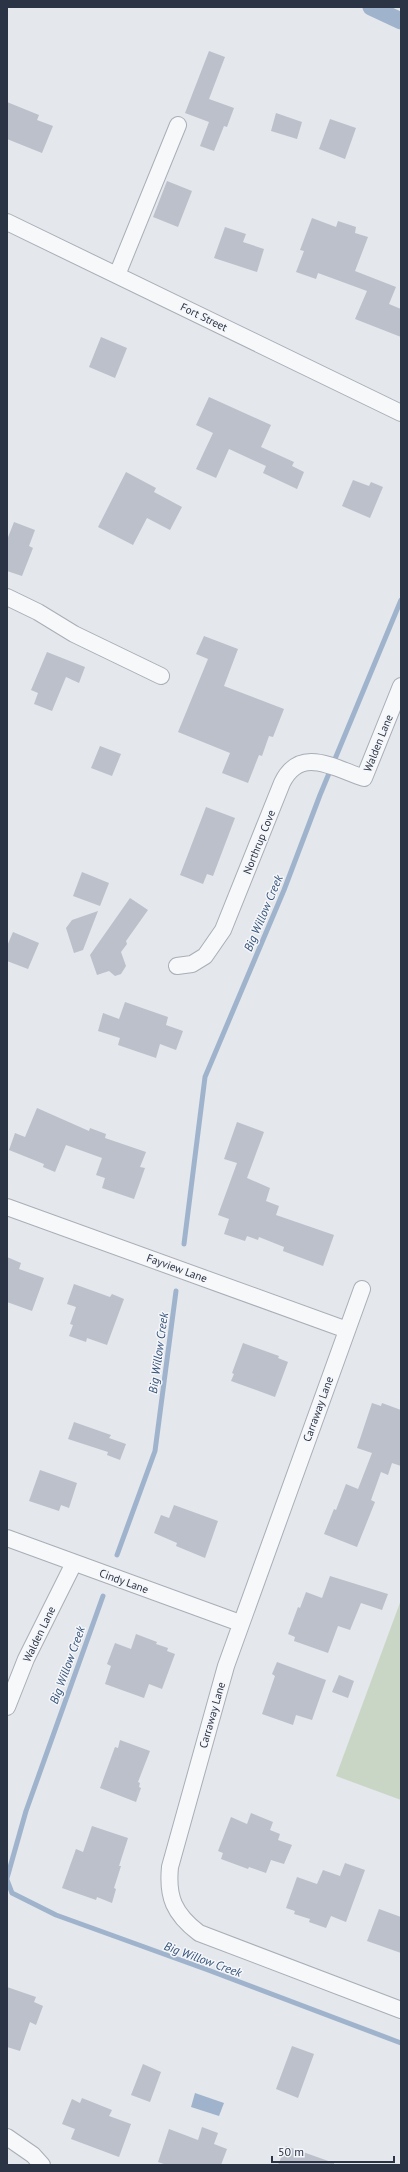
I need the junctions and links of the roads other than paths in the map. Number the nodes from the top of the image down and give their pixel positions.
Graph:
1 (178, 125) dead end
2 (7, 222) edge
3 (117, 275) junction
4 (401, 413) edge
5 (7, 597) edge
6 (161, 676) dead end
7 (401, 686) edge
8 (358, 776) joint
9 (177, 966) dead end
10 (7, 1207) edge
11 (362, 1290) dead end
12 (347, 1330) junction
13 (7, 1538) edge
14 (74, 1563) junction
15 (240, 1623) junction
16 (7, 1707) edge
17 (401, 2010) edge
18 (7, 2137) edge
19 (42, 2165) edge

1 - 3 street
2 - 3 street, Fort Street
3 - 4 street, Fort Street
5 - 6 street
7 - 8 street, Walden Lane
8 - 9 street, Northrup Cove
10 - 12 street, Fayview Lane
11 - 12 street, Carraway Lane
12 - 15 street, Carraway Lane
13 - 14 street, Cindy Lane
14 - 15 street, Cindy Lane
14 - 16 street, Walden Lane
15 - 17 street, Carraway Lane
18 - 19 street

